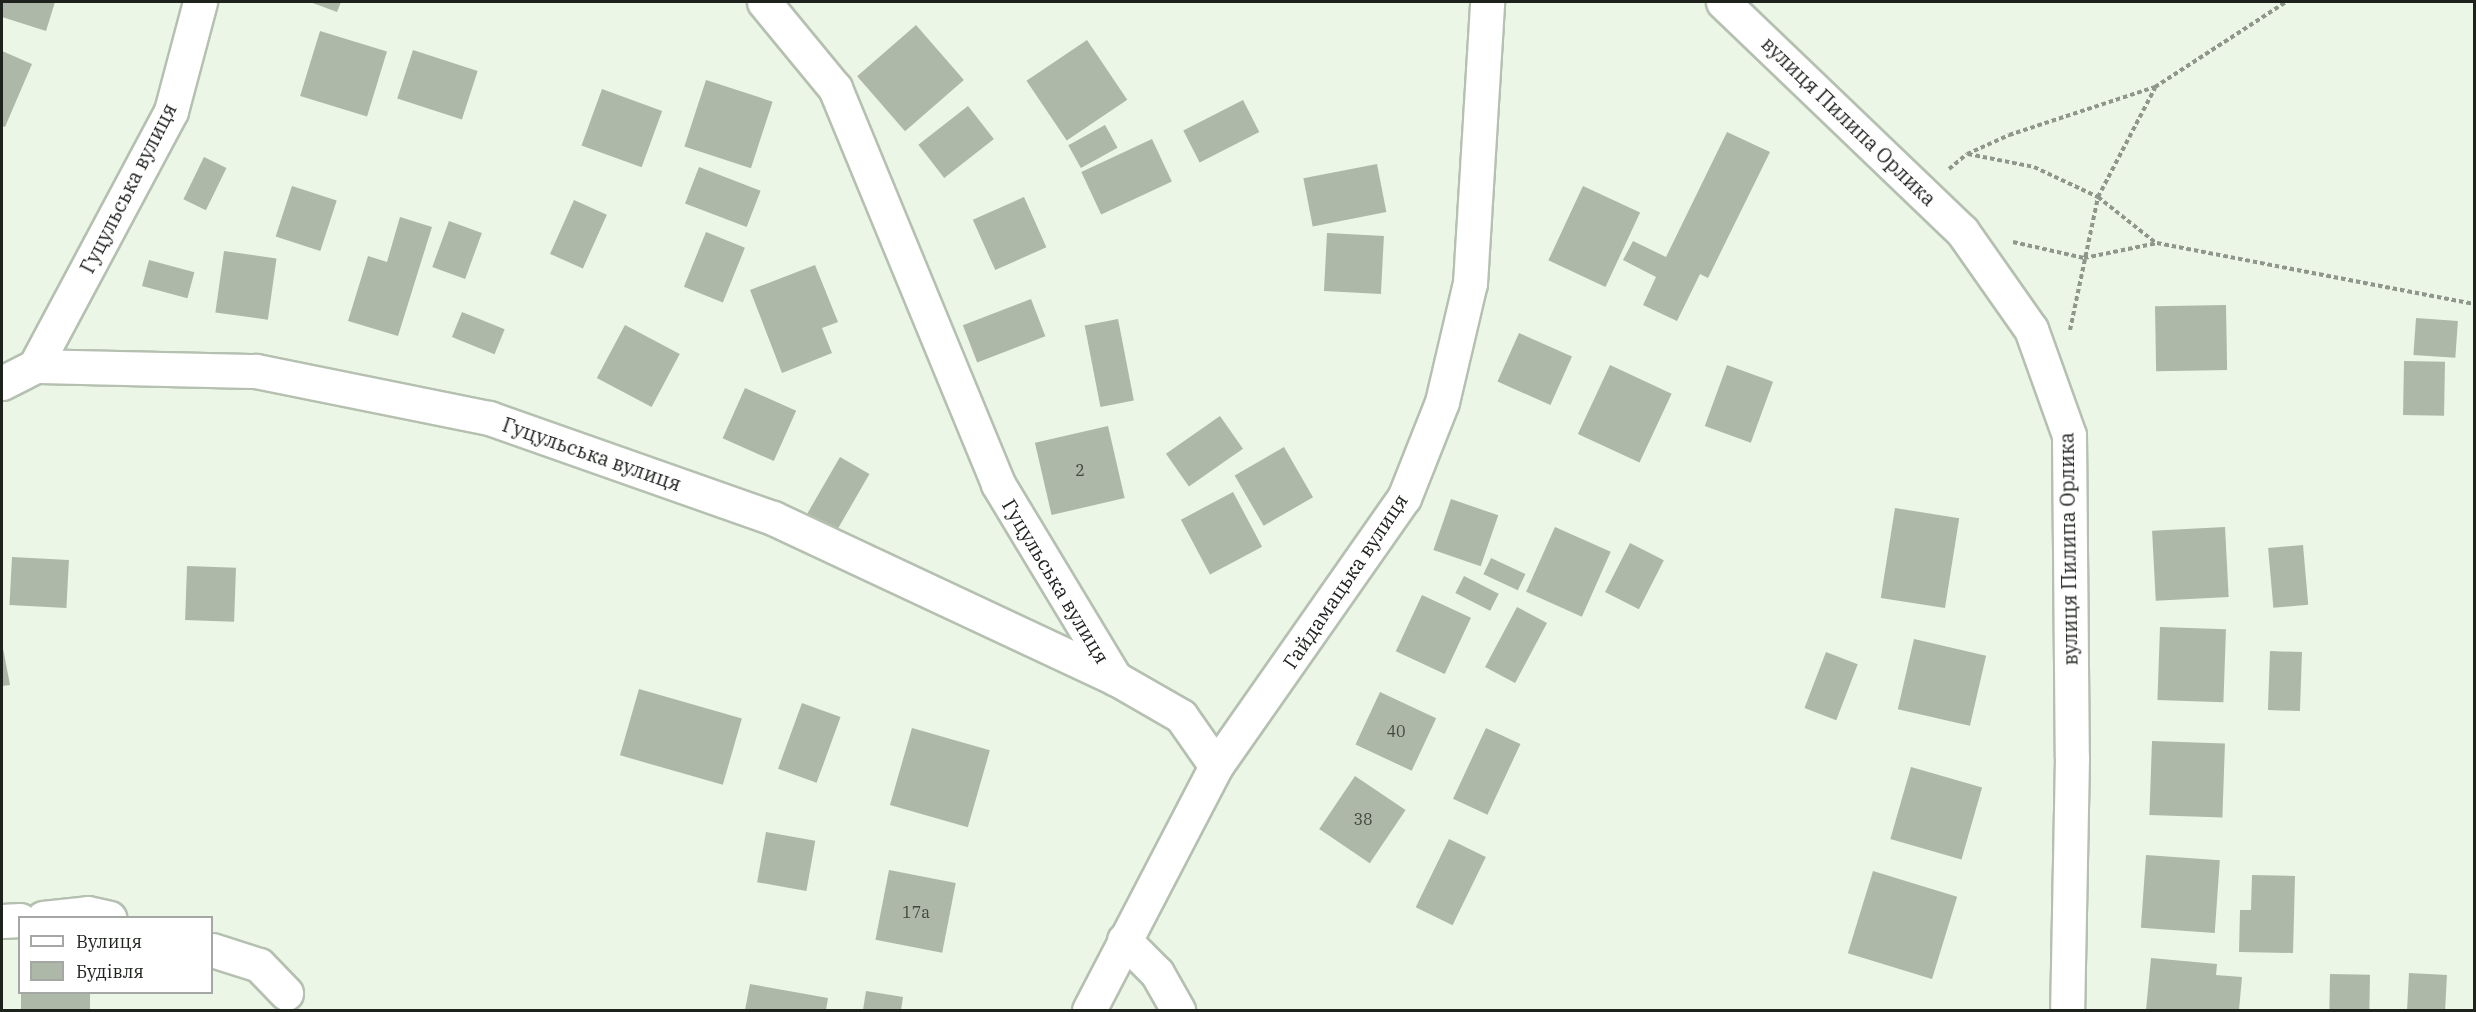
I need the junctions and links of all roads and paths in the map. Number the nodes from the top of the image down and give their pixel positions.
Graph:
1 (200, 2) edge
2 (764, 2) edge
3 (1487, 2) edge
4 (1723, 2) edge
5 (2286, 2) edge
6 (2155, 87) junction
7 (1967, 154) junction
8 (1923, 192) junction
9 (2098, 197) junction
10 (1962, 231) junction
11 (2157, 243) junction
12 (2084, 258) junction
13 (2475, 304) edge
14 (2068, 341) dead end
15 (35, 366) junction
16 (2, 383) edge
17 (1115, 678) junction
18 (1216, 766) junction
19 (61, 916) edge
20 (101, 916) edge
21 (18, 920) edge
22 (2, 921) edge
23 (1124, 940) junction
24 (213, 950) edge
25 (286, 993) dead end
26 (1089, 1011) edge
27 (1178, 1011) edge
28 (2067, 1011) edge

1 - 15 street, Гуцульська вулиця
2 - 17 street, Гуцульська вулиця
3 - 18 street, Гайдамацька вулиця
4 - 8 street, вулиця Пилипа Орлика
5 - 6 path
6 - 7 path
6 - 9 path
7 - 8 path
7 - 9 path
8 - 10 street, вулиця Пилипа Орлика
9 - 11 path
9 - 12 path
10 - 12 path
10 - 28 street, вулиця Пилипа Орлика
11 - 12 path
11 - 13 path
12 - 14 path
15 - 16 street, Гуцульська вулиця
15 - 17 street, Гуцульська вулиця
17 - 18 street, Гуцульська вулиця
18 - 23 street, Гайдамацька вулиця
19 - 20 street
21 - 22 street
23 - 26 street, Гайдамацька вулиця
23 - 27 street
24 - 25 street

